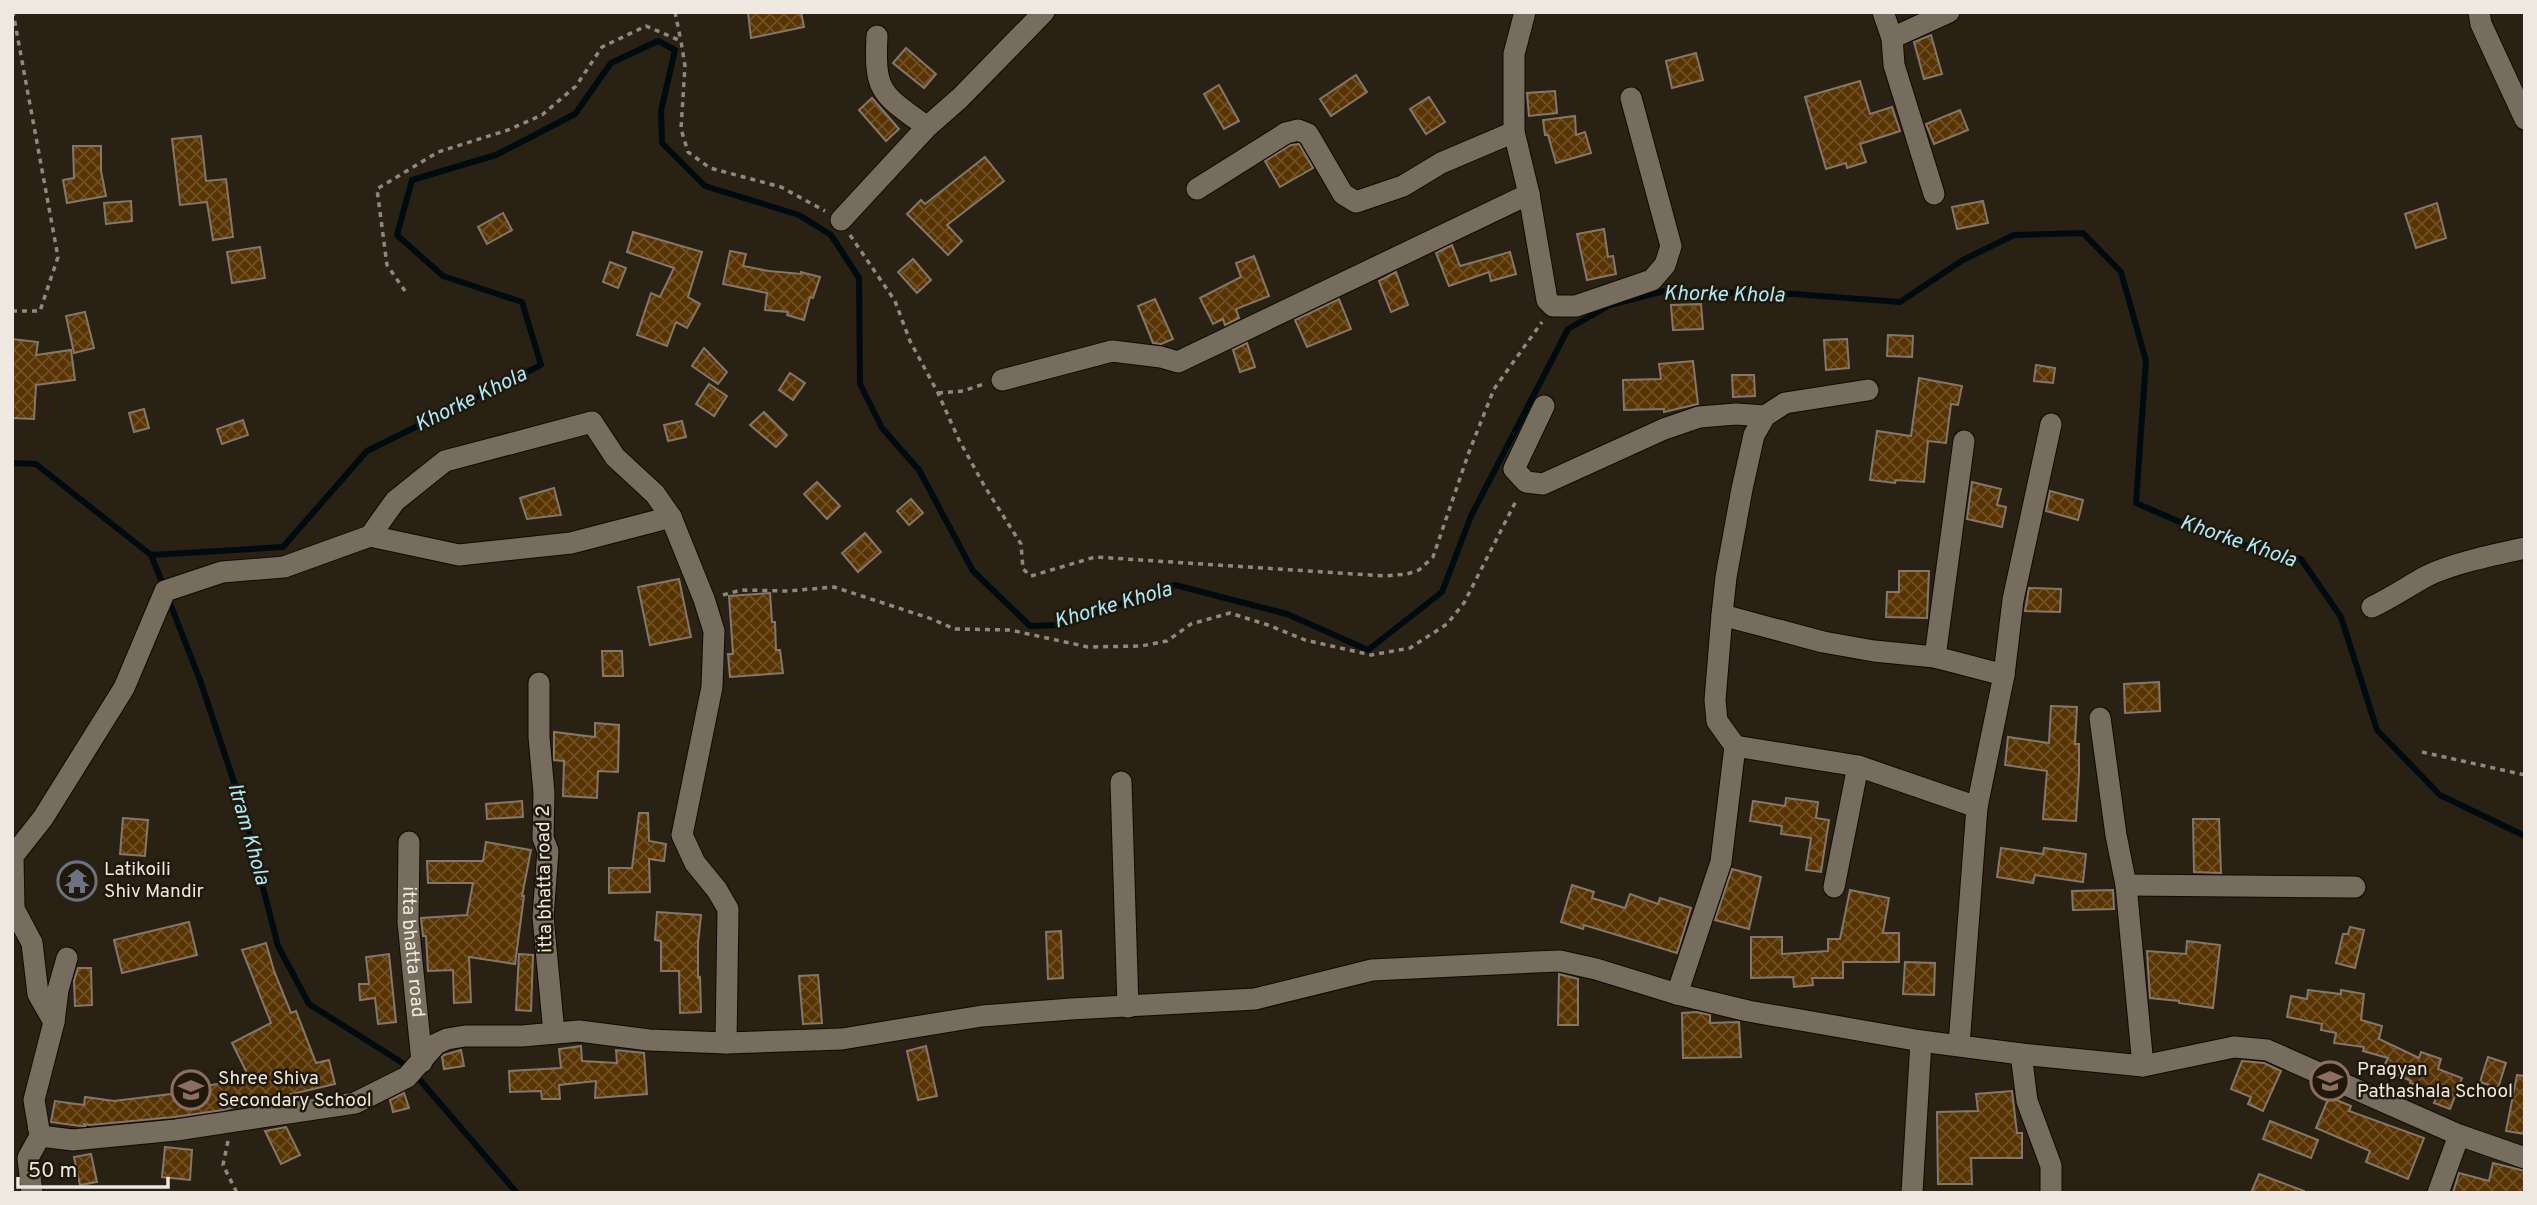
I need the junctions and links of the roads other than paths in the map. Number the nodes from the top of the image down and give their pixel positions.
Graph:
1 (1044, 12) edge
2 (1525, 12) edge
3 (1883, 12) edge
4 (1949, 12) edge
5 (2479, 12) edge
6 (877, 36) dead end
7 (1892, 38) junction
8 (1631, 98) dead end
9 (2525, 119) edge
10 (927, 127) junction
11 (1514, 132) junction
12 (1197, 189) dead end
13 (1529, 194) junction
14 (1934, 194) dead end
15 (841, 220) road end
16 (1002, 380) road end
17 (1868, 390) dead end
18 (1544, 406) dead end
19 (1765, 416) junction
20 (2051, 424) dead end
21 (1964, 441) dead end
22 (671, 517) junction
23 (370, 536) junction
24 (2525, 548) edge
25 (2372, 607) dead end
26 (1722, 615) junction
27 (1935, 657) junction
28 (2004, 675) junction
29 (539, 683) dead end
30 (2100, 718) dead end
31 (1735, 746) junction
32 (1858, 766) junction
33 (1121, 782) dead end
34 (1977, 807) junction
35 (409, 842) dead end
36 (2126, 885) junction
37 (1834, 887) dead end
38 (2355, 887) dead end
39 (13, 910) edge
40 (67, 958) dead end
41 (1677, 993) junction
42 (1128, 1007) junction
43 (54, 1022) junction
44 (554, 1033) junction
45 (1921, 1041) junction
46 (726, 1043) junction
47 (1959, 1045) junction
48 (2021, 1054) junction
49 (2143, 1066) junction
50 (415, 1069) junction
51 (2459, 1135) junction
52 (40, 1136) junction
53 (20, 1155) edge
54 (2525, 1158) edge
55 (32, 1193) edge
56 (1912, 1193) edge
57 (2051, 1193) edge
58 (2438, 1193) edge

1 - 10 street
2 - 11 street
3 - 7 street
4 - 7 street
5 - 9 street
6 - 10 street
7 - 14 street
8 - 13 street
10 - 15 street
11 - 12 street
11 - 13 street
13 - 16 street
17 - 19 street
18 - 19 street
19 - 26 street
20 - 28 street
21 - 27 street
22 - 23 street
22 - 23 street
22 - 46 street
23 - 39 street
24 - 25 street
26 - 27 street
26 - 31 street
27 - 28 street
28 - 34 street
29 - 44 street, itta bhatta road 2
30 - 36 street
31 - 32 street
31 - 41 street
32 - 34 street
32 - 37 street
33 - 42 street
34 - 47 street
35 - 50 street, itta bhatta road
36 - 38 street
36 - 49 street
39 - 43 street
40 - 43 street
41 - 42 street
41 - 45 street
42 - 46 street
43 - 52 street
44 - 46 street
44 - 50 street
45 - 47 street
45 - 56 street
47 - 48 street
48 - 49 street
48 - 57 street
49 - 51 street
50 - 52 street
51 - 54 street
51 - 58 street
52 - 53 street
53 - 55 street

